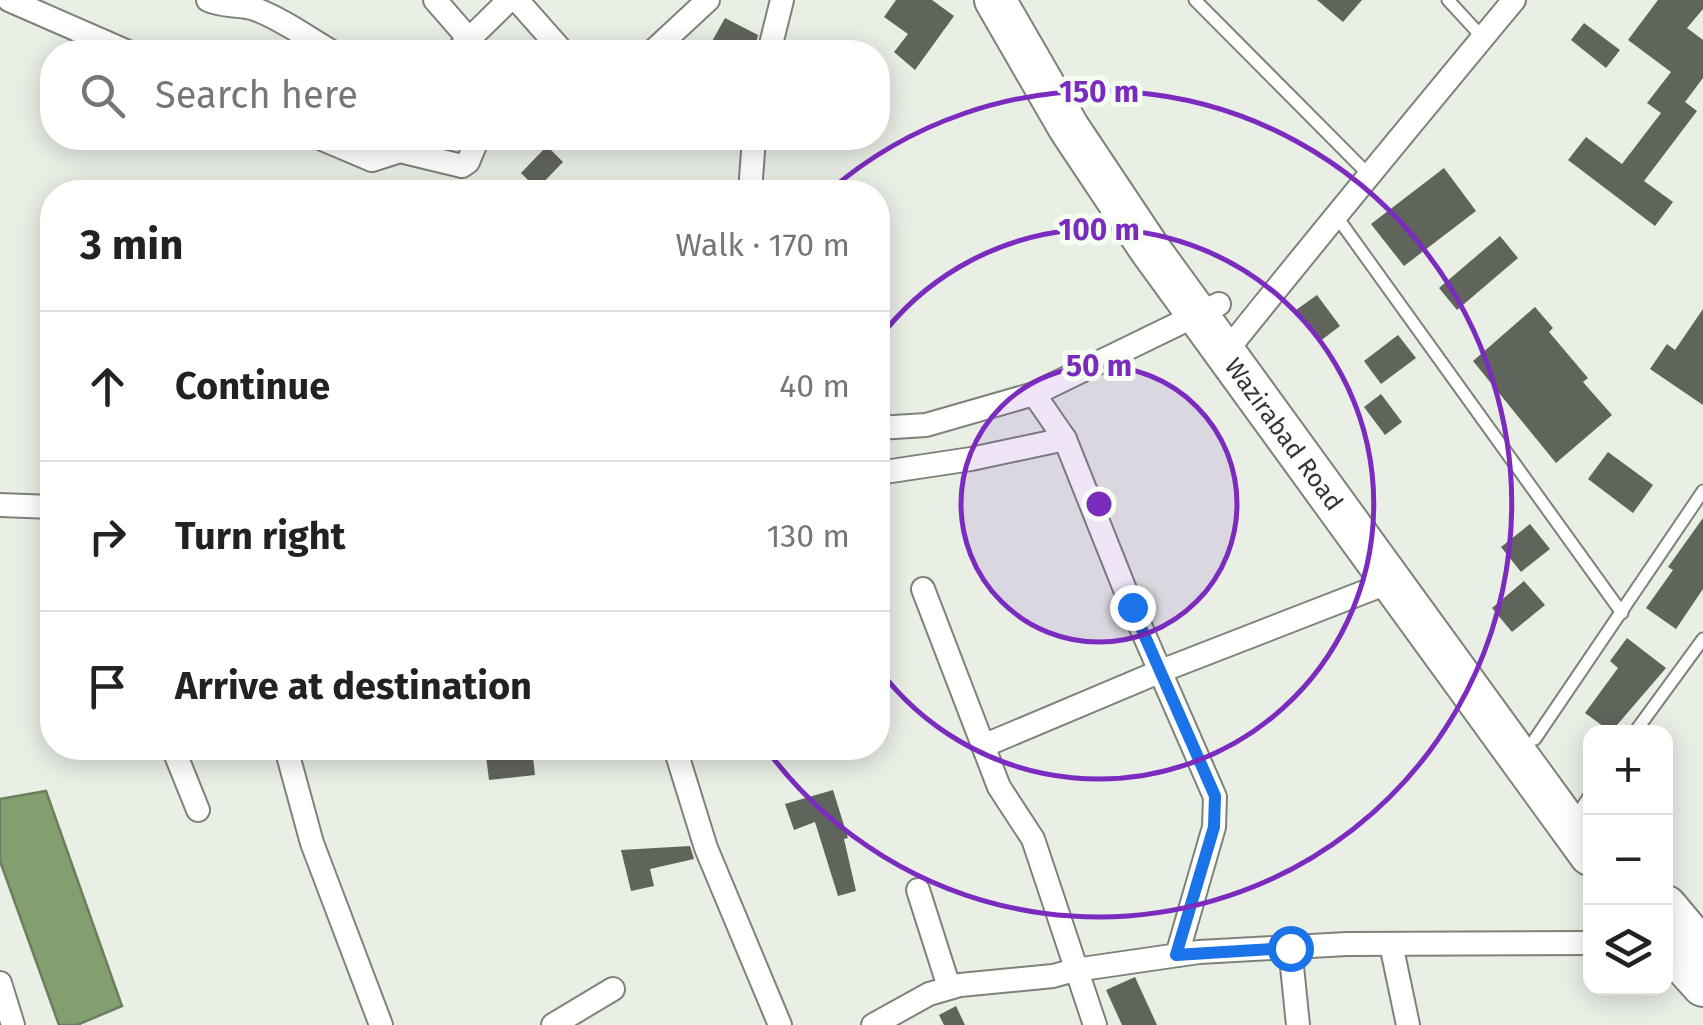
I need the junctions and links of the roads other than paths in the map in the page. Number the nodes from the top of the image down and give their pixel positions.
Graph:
1 (10, 0) edge
2 (208, 0) edge
3 (435, 0) edge
4 (513, 0) edge
5 (708, 0) edge
6 (782, 0) edge
7 (995, 0) edge
8 (1018, 0) edge
9 (1195, 0) edge
10 (1448, 0) edge
11 (1514, 0) edge
12 (1483, 38) junction
13 (101, 40) edge
14 (311, 40) edge
15 (459, 40) edge
16 (470, 40) edge
17 (551, 40) edge
18 (665, 40) edge
19 (772, 40) edge
20 (347, 150) edge
21 (384, 150) edge
22 (473, 150) edge
23 (753, 150) edge
24 (379, 159) junction
25 (1368, 174) junction
26 (751, 180) edge
27 (1337, 217) junction
28 (1221, 326) junction
29 (1034, 394) junction
30 (890, 427) edge
31 (1065, 439) junction
32 (890, 471) edge
33 (1703, 491) edge
34 (0, 506) edge
35 (40, 507) edge
36 (1390, 582) junction
37 (923, 589) dead end
38 (1622, 613) junction
39 (1703, 638) edge
40 (1160, 671) junction
41 (1641, 725) edge
42 (1535, 739) junction
43 (983, 746) junction
44 (178, 760) edge
45 (289, 760) edge
46 (679, 760) edge
47 (1583, 799) edge
48 (198, 810) dead end
49 (1583, 845) edge
50 (918, 890) dead end
51 (1674, 936) edge
52 (1583, 943) edge
53 (1391, 944) junction
54 (1290, 948) junction
55 (1176, 955) junction
56 (1075, 970) junction
57 (0, 983) edge
58 (1703, 986) edge
59 (949, 988) junction
60 (613, 989) dead end
61 (1703, 1010) edge
62 (13, 1025) edge
63 (380, 1025) edge
64 (554, 1025) edge
65 (780, 1025) edge
66 (873, 1025) edge
67 (1095, 1025) edge
68 (1298, 1025) edge
69 (1408, 1025) edge

1 - 13 street
2 - 14 street
3 - 15 street
4 - 16 street
4 - 17 street
5 - 18 street
6 - 19 street
7 - 28 highway, Wazirabad Road
8 - 28 highway, Wazirabad Road
9 - 25 lane
10 - 12 lane
11 - 12 street
12 - 25 street
20 - 24 street
21 - 24 street
22 - 24 street
23 - 26 street
25 - 27 street
27 - 28 street
27 - 38 lane
28 - 29 street
28 - 36 highway, Wazirabad Road
28 - 42 highway, Wazirabad Road
29 - 30 street
29 - 31 street
31 - 32 street
31 - 40 street
33 - 38 lane
34 - 35 street
36 - 40 street
36 - 49 highway, Wazirabad Road
37 - 43 street
38 - 42 lane
39 - 41 lane
40 - 43 street
40 - 55 street
42 - 47 highway, Wazirabad Road
43 - 56 street
44 - 48 street
45 - 63 street
46 - 65 street
50 - 59 street
51 - 58 highway
51 - 61 street
52 - 53 street
53 - 54 street
53 - 69 street
54 - 55 street
54 - 68 street
55 - 56 street
56 - 59 street
56 - 67 street
57 - 62 street
59 - 66 street
60 - 64 street

